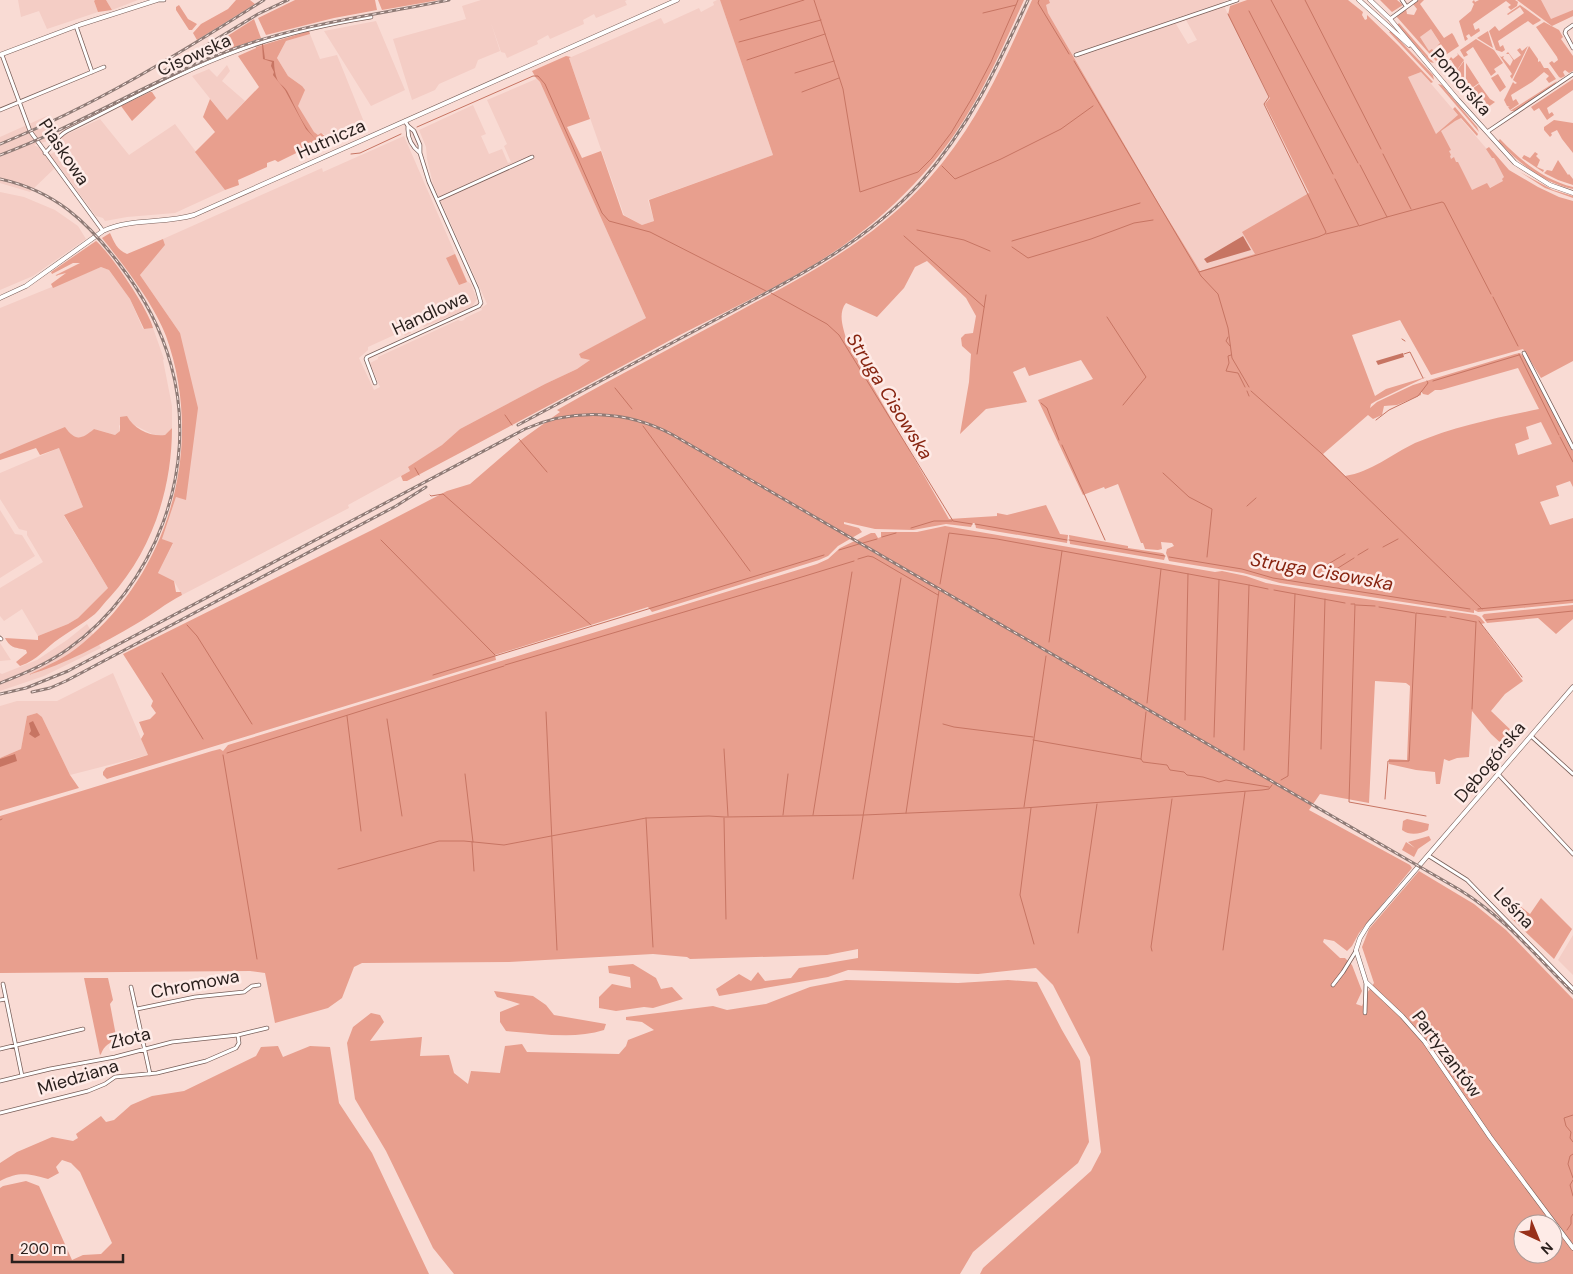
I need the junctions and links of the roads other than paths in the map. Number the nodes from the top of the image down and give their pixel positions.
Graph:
1 (157, 0) edge
2 (164, 0) edge
3 (676, 0) edge
4 (1236, 0) edge
5 (1359, 0) edge
6 (1370, 0) edge
7 (1402, 0) edge
8 (1416, 0) edge
9 (148, 1) edge
10 (1406, 6) junction
11 (371, 17) dead end
12 (1390, 19) junction
13 (1384, 22) junction
14 (1573, 25) edge
15 (76, 26) junction
16 (1573, 48) edge
17 (1415, 49) junction
18 (1, 55) edge
19 (1076, 55) dead end
20 (104, 67) dead end
21 (92, 72) junction
22 (1573, 74) edge
23 (20, 102) junction
24 (0, 110) edge
25 (405, 121) junction
26 (408, 126) junction
27 (1487, 132) junction
28 (46, 153) junction
29 (420, 153) junction
30 (532, 157) dead end
31 (1573, 192) edge
32 (437, 200) junction
33 (103, 231) junction
34 (0, 298) edge
35 (1524, 353) dead end
36 (375, 382) dead end
37 (1573, 448) edge
38 (1573, 687) edge
39 (1530, 736) junction
40 (1498, 774) junction
41 (1573, 774) edge
42 (1573, 854) edge
43 (1429, 856) junction
44 (1356, 950) junction
45 (1366, 982) junction
46 (3, 984) dead end
47 (259, 985) dead end
48 (1333, 985) dead end
49 (131, 987) dead end
50 (1573, 989) edge
51 (6, 998) junction
52 (0, 1000) edge
53 (136, 1009) junction
54 (1365, 1014) dead end
55 (266, 1028) dead end
56 (83, 1029) dead end
57 (238, 1035) junction
58 (16, 1045) junction
59 (145, 1048) junction
60 (0, 1049) edge
61 (150, 1074) junction
62 (22, 1076) junction
63 (0, 1081) edge
64 (0, 1114) edge
65 (1573, 1248) edge

1 - 2 street
1 - 9 main road
3 - 25 main road, Hutnicza
4 - 19 street
5 - 13 main road, Pomorska
6 - 12 main road, Pomorska
7 - 10 street
8 - 10 street
9 - 15 main road
10 - 12 street
11 - 28 street, Cisowska
12 - 13 main road
12 - 17 main road, Pomorska
13 - 17 main road, Pomorska
14 - 16 street
15 - 18 main road
15 - 21 street
17 - 27 main road, Pomorska
18 - 23 street, Piaskowa
20 - 21 street
21 - 23 street
22 - 27 street, Pomorska
23 - 24 street
23 - 28 street, Piaskowa
25 - 26 street, Handlowa
25 - 33 main road, Hutnicza
26 - 29 street, Handlowa
26 - 29 street, Handlowa
27 - 31 main road, Pomorska
28 - 33 street, Piaskowa
29 - 32 street, Handlowa
30 - 32 street
32 - 36 street, Handlowa
33 - 34 main road, Hutnicza
35 - 37 street
38 - 39 main road, Dębogórska
39 - 40 main road, Dębogórska
39 - 41 street
40 - 42 street
40 - 43 main road, Dębogórska
43 - 44 main road
43 - 50 street, Leśna
44 - 45 main road, Partyzantów
44 - 48 street
45 - 54 street
45 - 65 main road, Partyzantów
46 - 51 street
47 - 53 street, Chromowa
49 - 53 street, Chromowa
51 - 52 street
51 - 58 street
53 - 59 street, Chromowa
55 - 57 street, Złota
56 - 58 street
57 - 59 street, Złota
57 - 61 street, Miedziana
58 - 60 street
58 - 62 street
59 - 61 street, Chromowa
59 - 62 street, Złota
61 - 64 street, Miedziana
62 - 63 street, Złota

